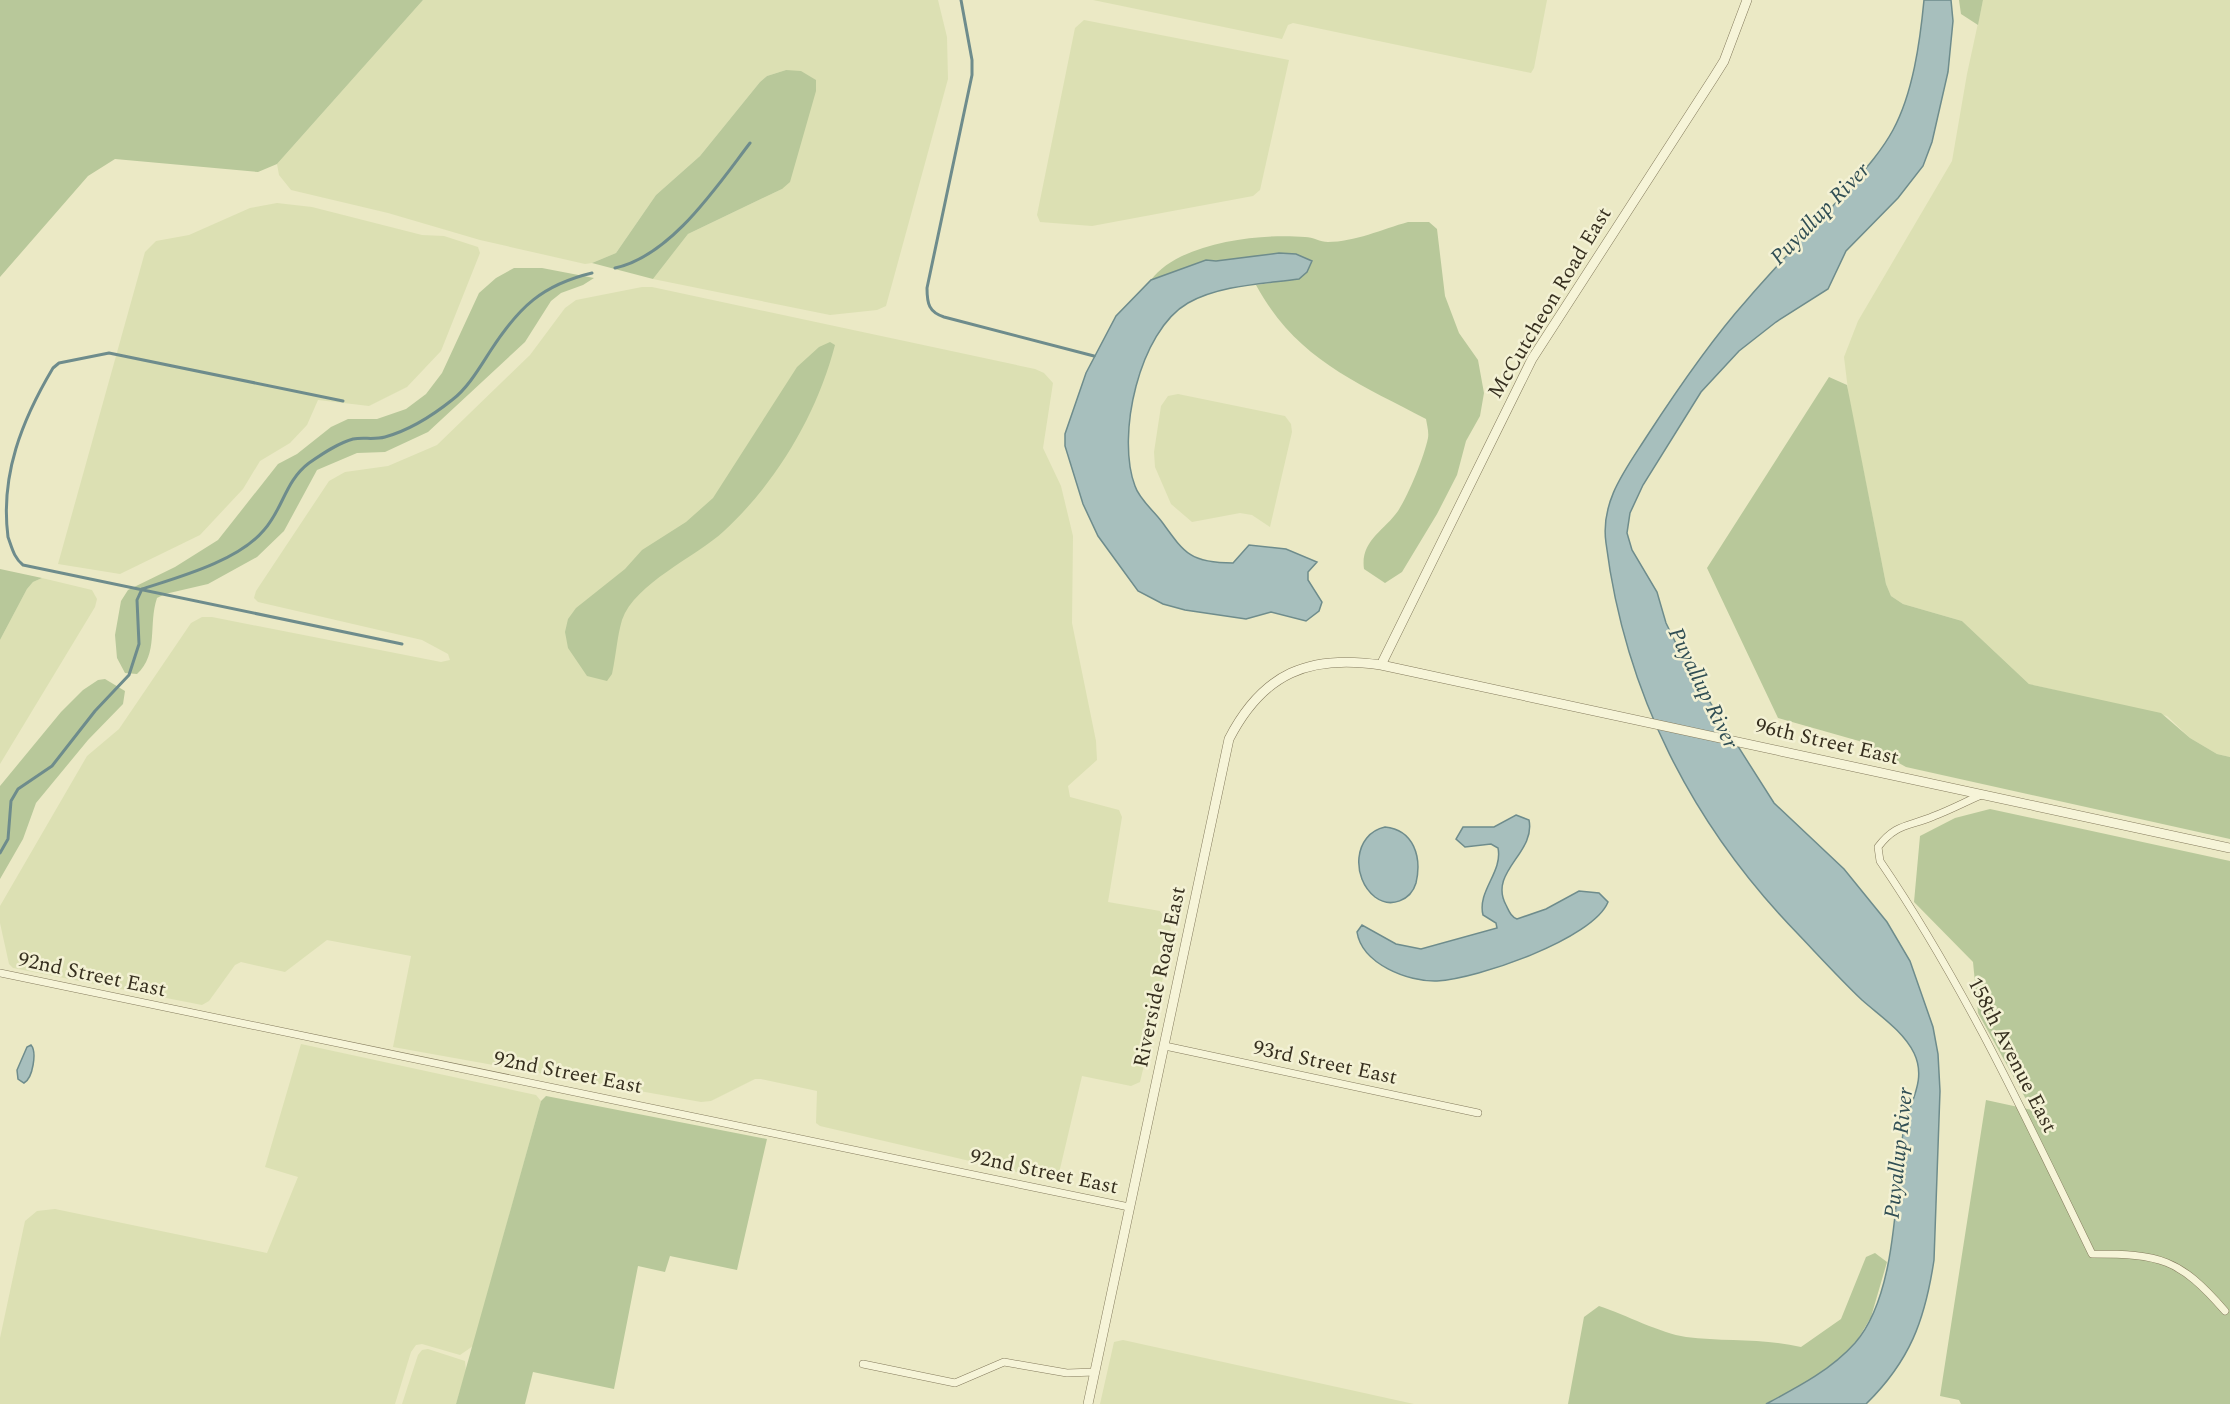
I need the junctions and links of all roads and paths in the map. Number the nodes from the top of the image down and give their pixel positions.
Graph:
1 (1747, 0) edge
2 (1381, 665) junction
3 (1981, 795) junction
4 (2230, 848) edge
5 (0, 972) edge
6 (1164, 1046) junction
7 (1479, 1113) dead end
8 (1129, 1207) junction
9 (2225, 1311) dead end
10 (863, 1365) dead end
11 (1095, 1372) junction
12 (1088, 1404) edge

1 - 2 street, McCutcheon Road East
2 - 3 street, 96th Street East
2 - 6 street, Riverside Road East
3 - 4 street, 96th Street East
3 - 9 street, 158th Avenue East
5 - 8 street, 92nd Street East
6 - 7 street, 93rd Street East
6 - 8 street, Riverside Road East
8 - 11 street, Riverside Road East
10 - 11 street
11 - 12 street, Riverside Road East

